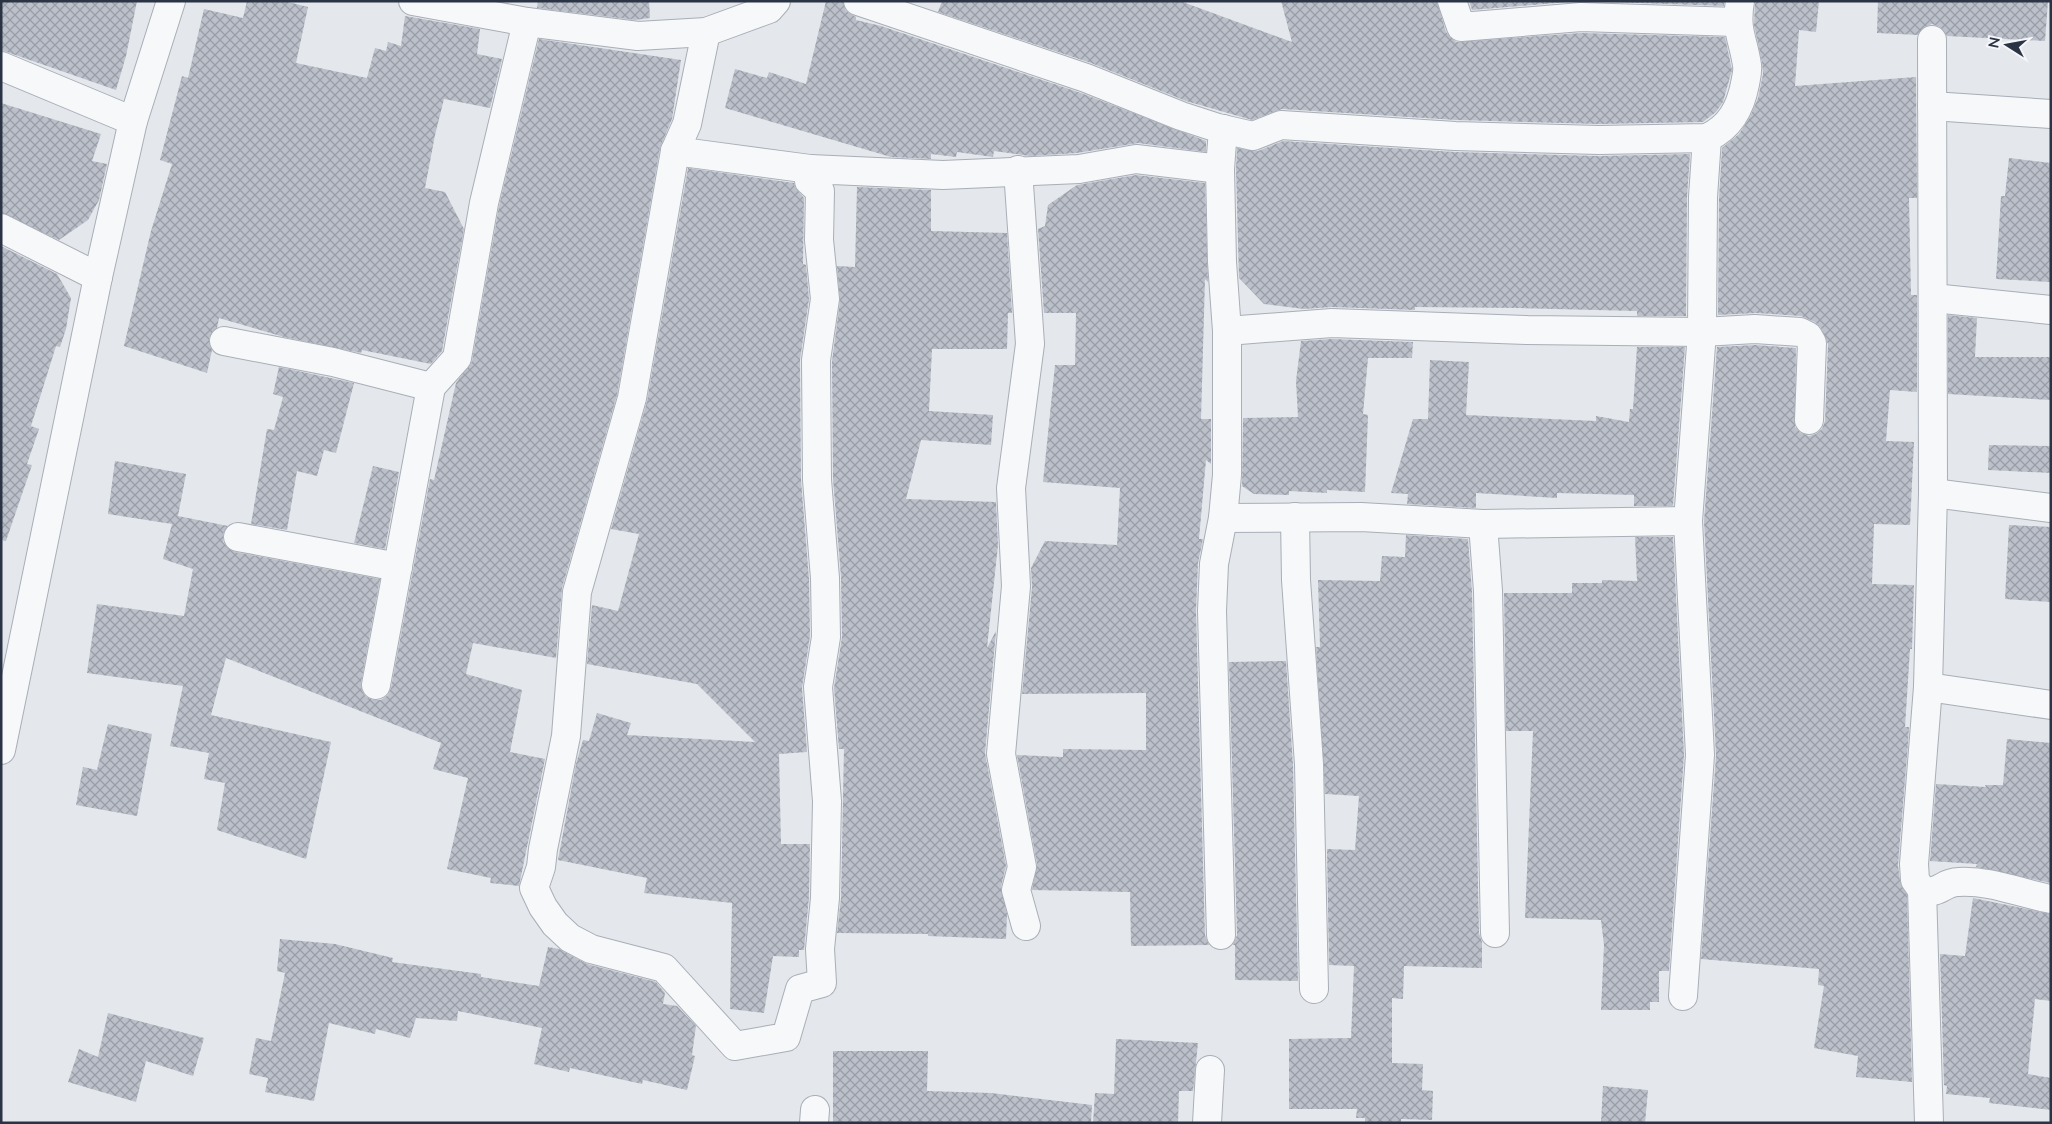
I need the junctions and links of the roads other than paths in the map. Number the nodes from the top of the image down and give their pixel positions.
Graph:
1 (171, 1) edge
2 (413, 1) edge
3 (776, 1) edge
4 (858, 1) edge
5 (1452, 1) edge
6 (1738, 12) edge
7 (527, 22) junction
8 (706, 32) junction
9 (1932, 40) dead end
10 (1, 66) edge
11 (1932, 106) junction
12 (2051, 114) edge
13 (133, 120) junction
14 (1223, 129) junction
15 (1706, 138) junction
16 (675, 151) junction
17 (810, 169) junction
18 (1220, 169) junction
19 (1018, 170) junction
20 (1, 228) edge
21 (98, 277) junction
22 (1933, 298) junction
23 (2051, 310) edge
24 (1228, 331) junction
25 (1702, 332) junction
26 (224, 341) dead end
27 (431, 386) junction
28 (1809, 420) dead end
29 (1933, 493) junction
30 (2051, 508) edge
31 (1223, 518) junction
32 (1295, 518) junction
33 (1688, 521) junction
34 (1483, 524) junction
35 (238, 537) dead end
36 (398, 567) junction
37 (376, 685) dead end
38 (1928, 687) junction
39 (2051, 705) edge
40 (1, 750) edge
41 (1922, 890) junction
42 (2051, 899) edge
43 (1026, 926) dead end
44 (1495, 933) dead end
45 (1220, 935) dead end
46 (1314, 989) dead end
47 (1683, 996) dead end
48 (1210, 1070) dead end
49 (1207, 1123) edge
50 (1929, 1123) edge

1 - 13 street
2 - 7 street
3 - 8 street
4 - 14 street
5 - 6 street
6 - 15 street
7 - 8 street
7 - 27 street
8 - 16 street
9 - 11 street
10 - 13 street
11 - 12 street
11 - 22 street
13 - 21 street
14 - 15 street
14 - 18 street
15 - 25 street
16 - 17 street
16 - 17 street
17 - 19 street
18 - 19 street
18 - 24 street
19 - 43 street
20 - 21 street
21 - 40 street
22 - 23 street
22 - 29 street
24 - 25 street
24 - 31 street
25 - 28 street
25 - 33 street
26 - 27 street
27 - 36 street
29 - 30 street
29 - 38 street
31 - 32 street
31 - 45 street
32 - 34 street
32 - 46 street
33 - 34 street
33 - 47 street
34 - 44 street
35 - 36 street
36 - 37 street
38 - 39 street
38 - 41 street
41 - 42 street
41 - 50 street
48 - 49 street

